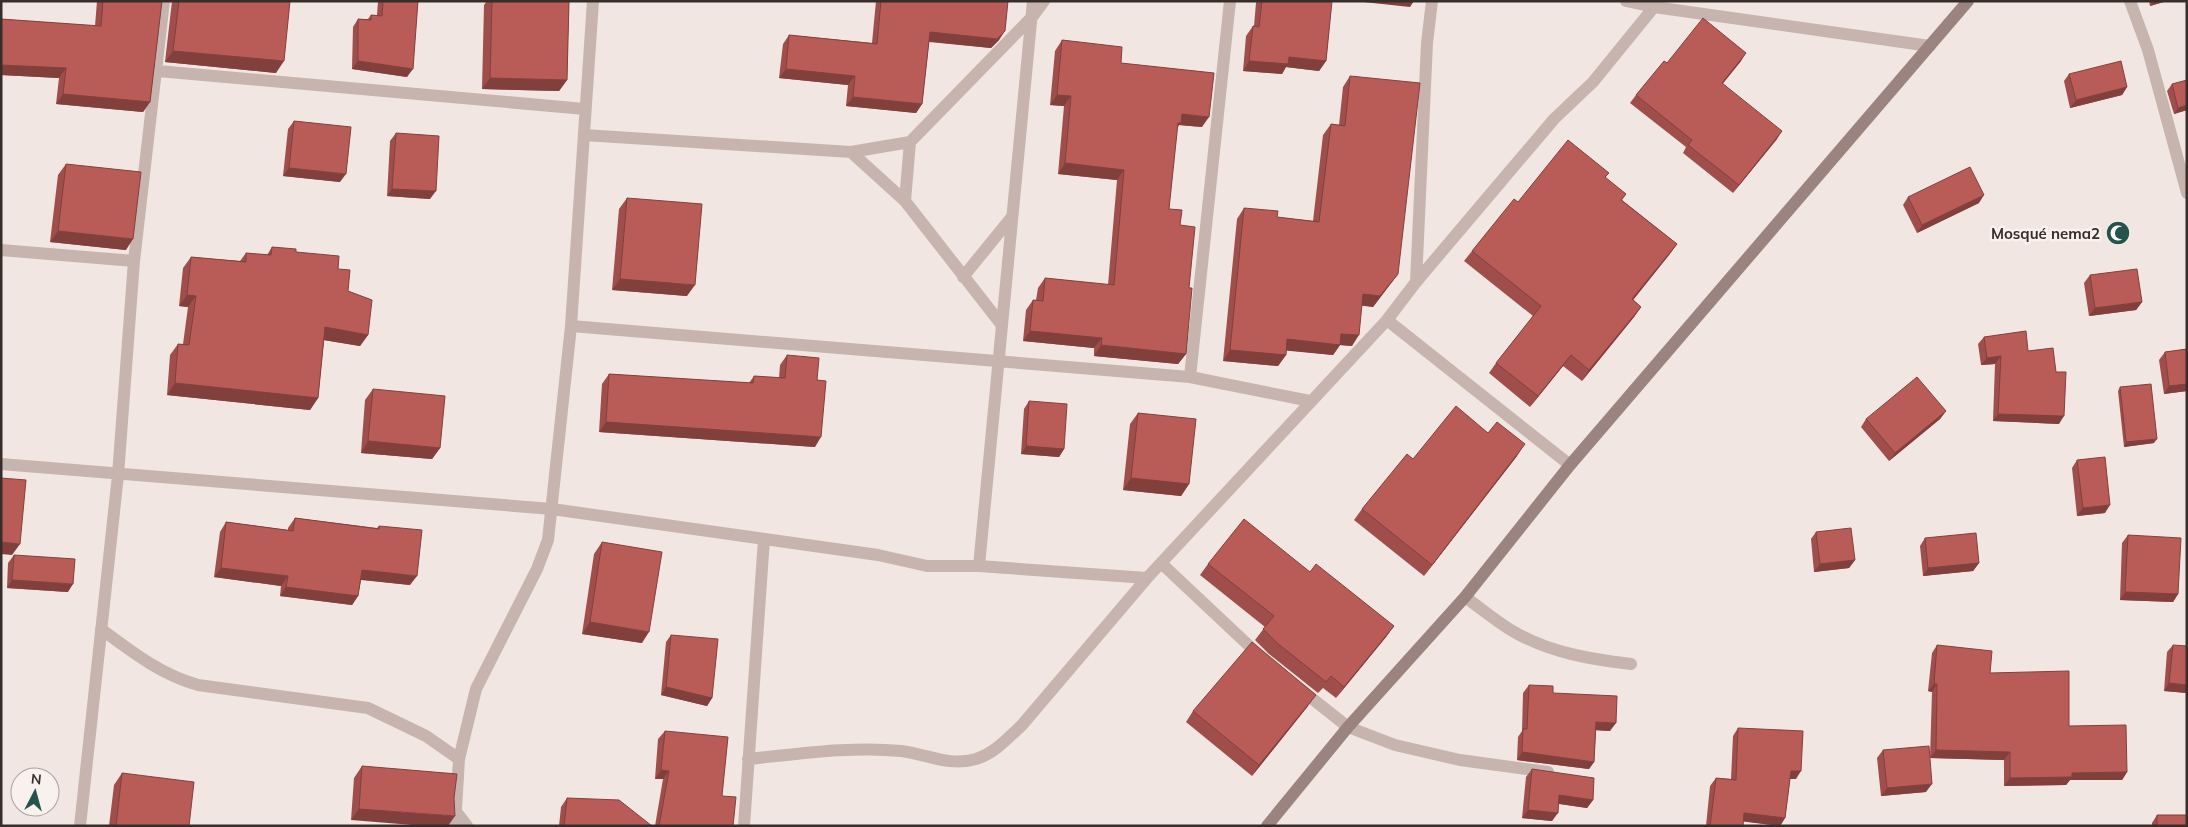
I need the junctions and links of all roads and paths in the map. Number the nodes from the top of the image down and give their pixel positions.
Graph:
1 (164, 1) edge
2 (593, 1) edge
3 (1033, 1) edge
4 (1044, 1) edge
5 (1230, 1) edge
6 (1432, 1) edge
7 (1626, 1) edge
8 (1968, 1) edge
9 (2130, 1) edge
10 (1654, 7) junction
11 (1033, 16) junction
12 (1930, 46) junction
13 (158, 71) junction
14 (585, 109) junction
15 (584, 134) junction
16 (910, 142) junction
17 (851, 152) junction
18 (2187, 193) edge
19 (905, 201) junction
20 (1010, 218) junction
21 (1, 250) edge
22 (134, 261) junction
23 (963, 277) junction
24 (1416, 282) junction
25 (1387, 320) junction
26 (1001, 324) junction
27 (570, 326) junction
28 (998, 360) junction
29 (1190, 377) junction
30 (1310, 401) junction
31 (1, 464) edge
32 (1570, 465) junction
33 (118, 476) junction
34 (552, 509) junction
35 (764, 539) junction
36 (1161, 564) junction
37 (979, 566) junction
38 (1146, 578) junction
39 (1465, 597) junction
40 (101, 629) junction
41 (1631, 664) dead end
42 (1271, 666) edge
43 (1287, 678) edge
44 (1348, 727) junction
45 (748, 758) junction
46 (459, 759) junction
47 (1564, 774) edge
48 (454, 809) junction
49 (80, 826) edge
50 (455, 826) edge
51 (467, 826) edge
52 (744, 826) edge
53 (1267, 826) edge

1 - 13 street
2 - 14 street
3 - 11 street
4 - 11 street
5 - 29 street
6 - 24 street
7 - 10 street
8 - 12 street
9 - 18 street
10 - 12 street
10 - 24 street
11 - 16 street
11 - 20 street
12 - 32 street
13 - 14 street
13 - 22 street
14 - 15 street
15 - 17 street
15 - 27 street
16 - 17 street
16 - 19 street
17 - 19 street
19 - 23 street
20 - 23 street
20 - 26 street
21 - 22 street
22 - 33 street
23 - 26 street
24 - 25 street
25 - 30 street
25 - 32 street
26 - 28 street
27 - 28 street
27 - 34 street
28 - 29 street
28 - 37 street
29 - 30 street
30 - 36 street
31 - 33 street
32 - 39 street
33 - 34 street
33 - 40 street
34 - 35 street
34 - 46 street
35 - 37 street
35 - 45 street
36 - 38 street
36 - 42 street
37 - 38 street
38 - 45 street
39 - 41 street
39 - 44 street
40 - 46 street
40 - 49 street
43 - 44 street
44 - 47 street
44 - 53 street
45 - 52 street
46 - 48 street
48 - 50 street
48 - 51 street

